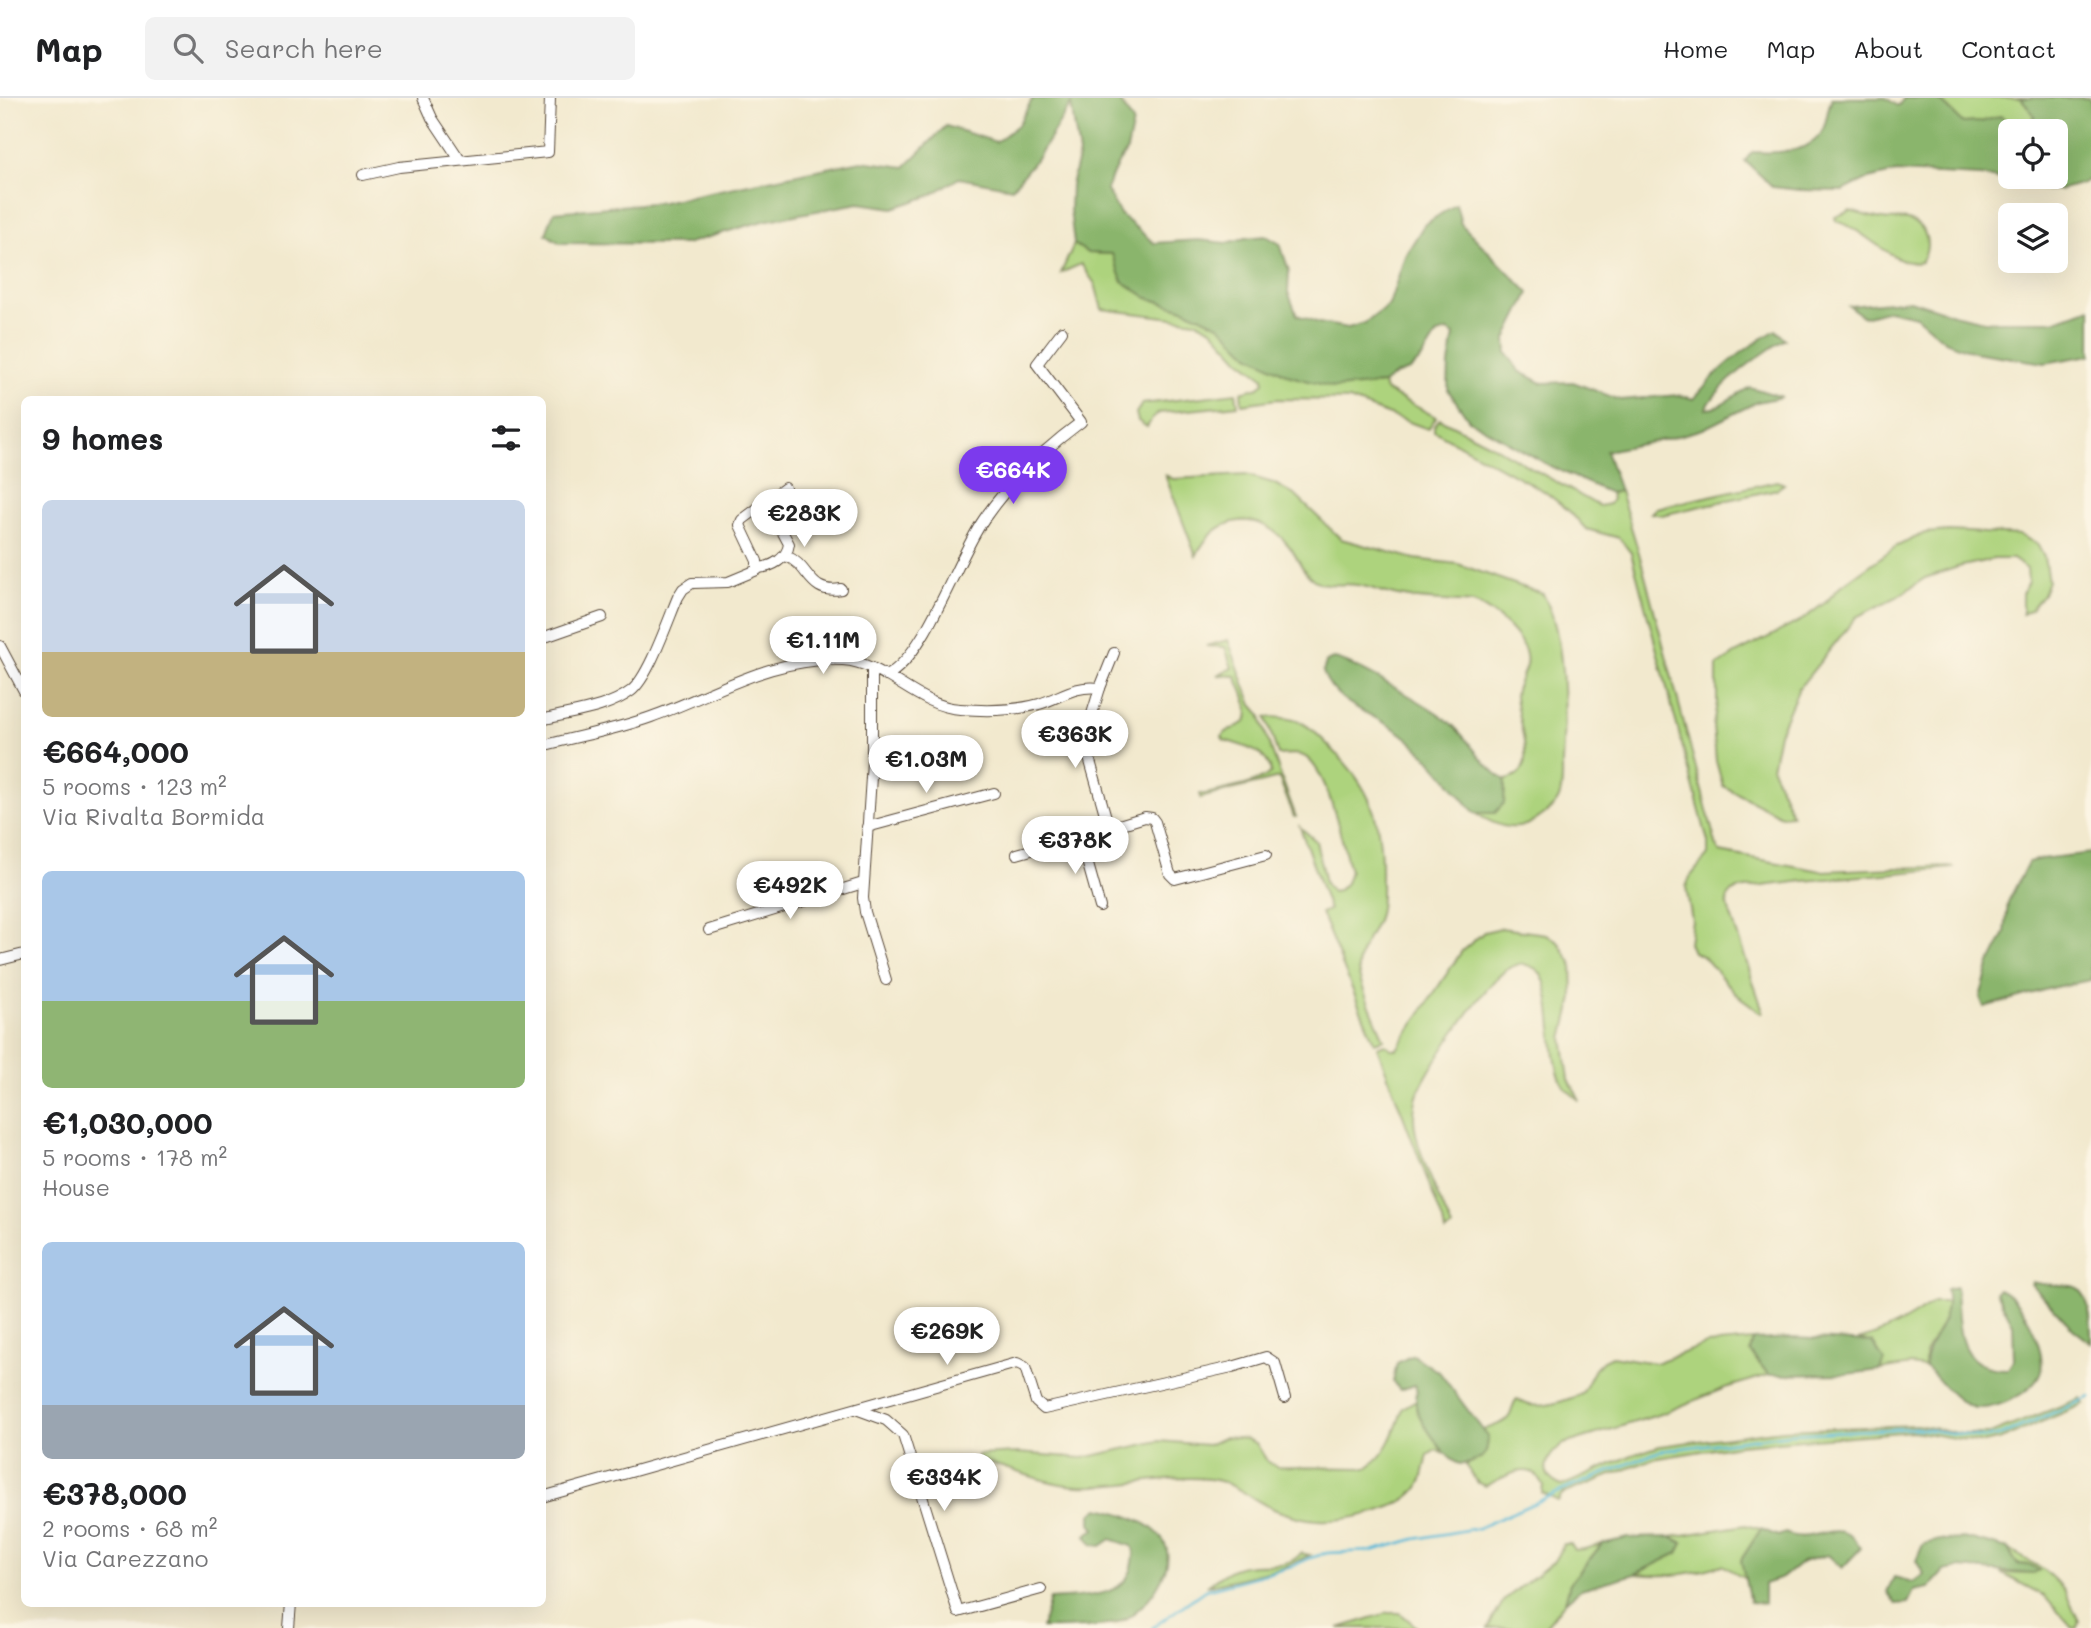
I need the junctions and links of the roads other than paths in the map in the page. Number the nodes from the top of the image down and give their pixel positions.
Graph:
1 (422, 98) edge
2 (550, 98) edge
3 (460, 160) junction
4 (363, 175) dead end
5 (1062, 331) dead end
6 (785, 488) dead end
7 (766, 501) junction
8 (786, 556) junction
9 (758, 568) junction
10 (841, 589) dead end
11 (602, 617) dead end
12 (546, 637) edge
13 (0, 646) edge
14 (1114, 653) dead end
15 (872, 668) junction
16 (886, 676) junction
17 (21, 685) edge
18 (1100, 688) junction
19 (546, 719) edge
20 (546, 745) edge
21 (994, 793) dead end
22 (867, 827) junction
23 (1109, 828) junction
24 (1080, 836) junction
25 (1017, 854) dead end
26 (1266, 855) dead end
27 (863, 883) junction
28 (1100, 907) dead end
29 (709, 930) dead end
30 (21, 955) edge
31 (0, 960) edge
32 (886, 980) dead end
33 (1285, 1398) dead end
34 (856, 1409) junction
35 (546, 1496) edge
36 (1041, 1589) dead end
37 (291, 1607) edge
38 (289, 1628) edge

1 - 3 street
2 - 3 street
3 - 4 street
5 - 16 street
6 - 7 street
7 - 8 street
7 - 9 street
8 - 9 street
8 - 10 street
9 - 19 street
11 - 12 street
13 - 17 street
14 - 18 street
15 - 16 street
15 - 20 street
15 - 22 street
16 - 18 street
18 - 23 street
21 - 22 street
22 - 27 street
23 - 24 street
23 - 26 street
24 - 25 street
24 - 28 street
27 - 29 street
27 - 32 street
30 - 31 street
33 - 34 street
34 - 35 street
34 - 36 street
37 - 38 street

